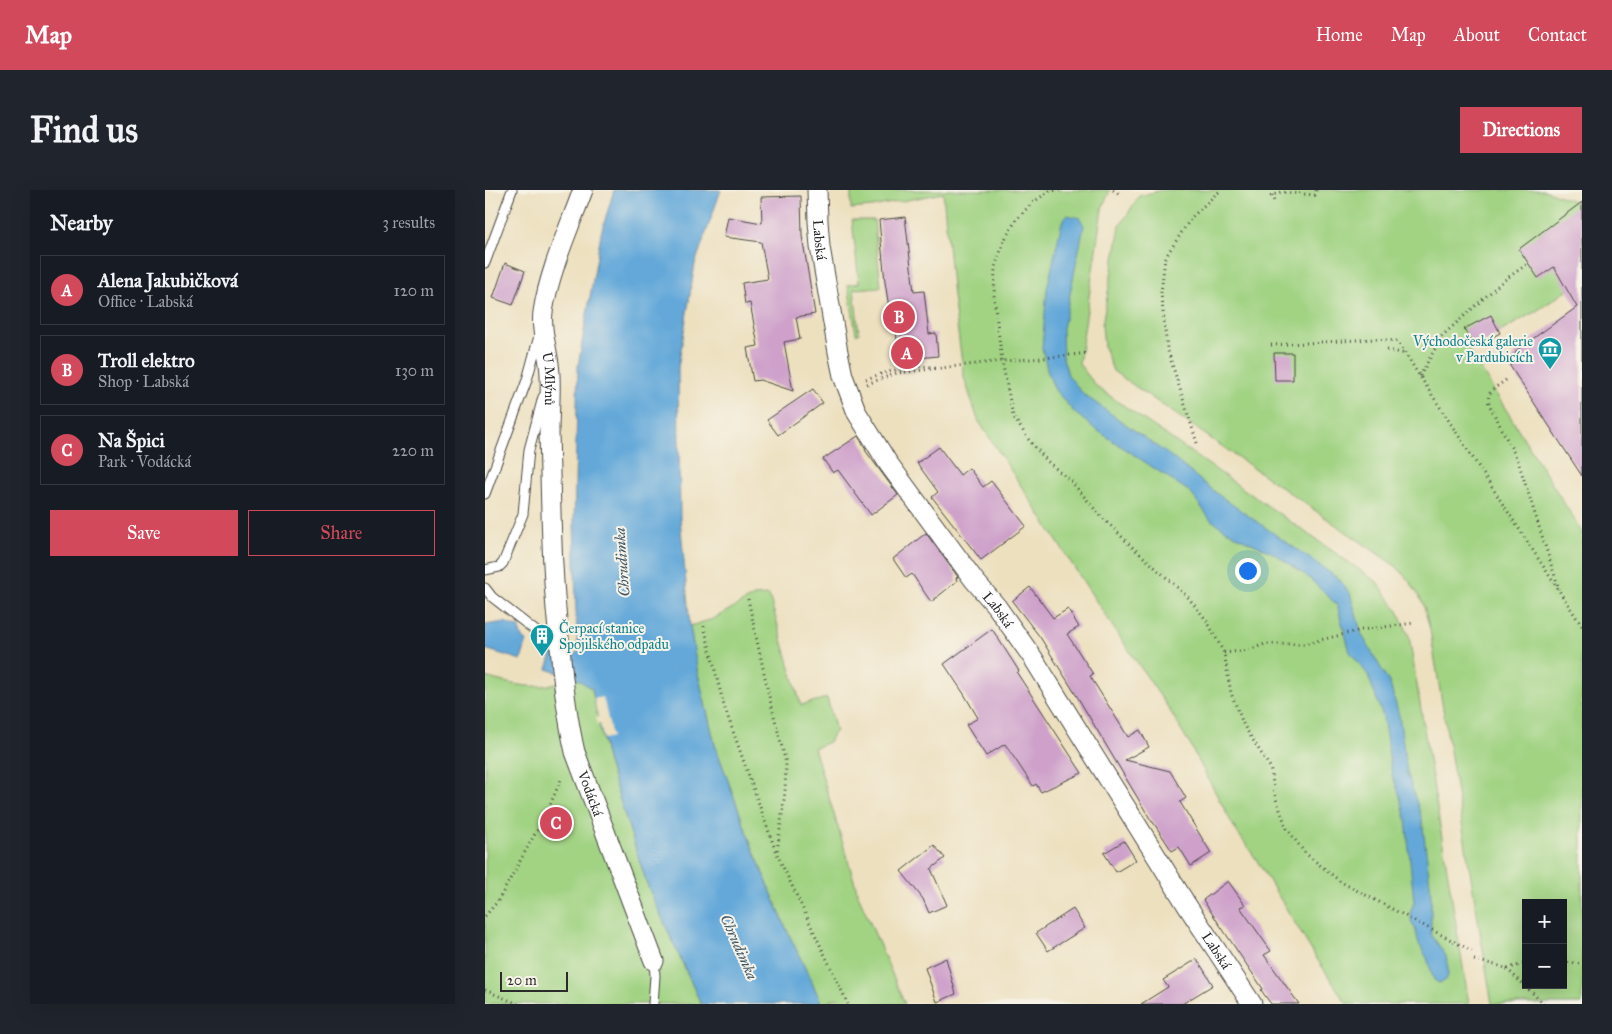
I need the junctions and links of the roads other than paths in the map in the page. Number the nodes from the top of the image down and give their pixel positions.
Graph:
1 (512, 190) edge
2 (583, 190) edge
3 (817, 190) edge
4 (485, 263) edge
5 (543, 324) junction
6 (550, 374) junction
7 (485, 494) edge
8 (485, 570) edge
9 (553, 575) joint
10 (485, 588) edge
11 (537, 632) dead end
12 (654, 961) joint
13 (653, 1004) edge
14 (1252, 1004) edge

1 - 4 lane
2 - 5 street, U Mlýnů
3 - 14 street, Labská
5 - 6 street, U Mlýnů
5 - 7 lane
6 - 8 lane
6 - 9 street, U Mlýnů
9 - 12 street, Vodácká
10 - 11 lane
12 - 13 lane, Vodácká

